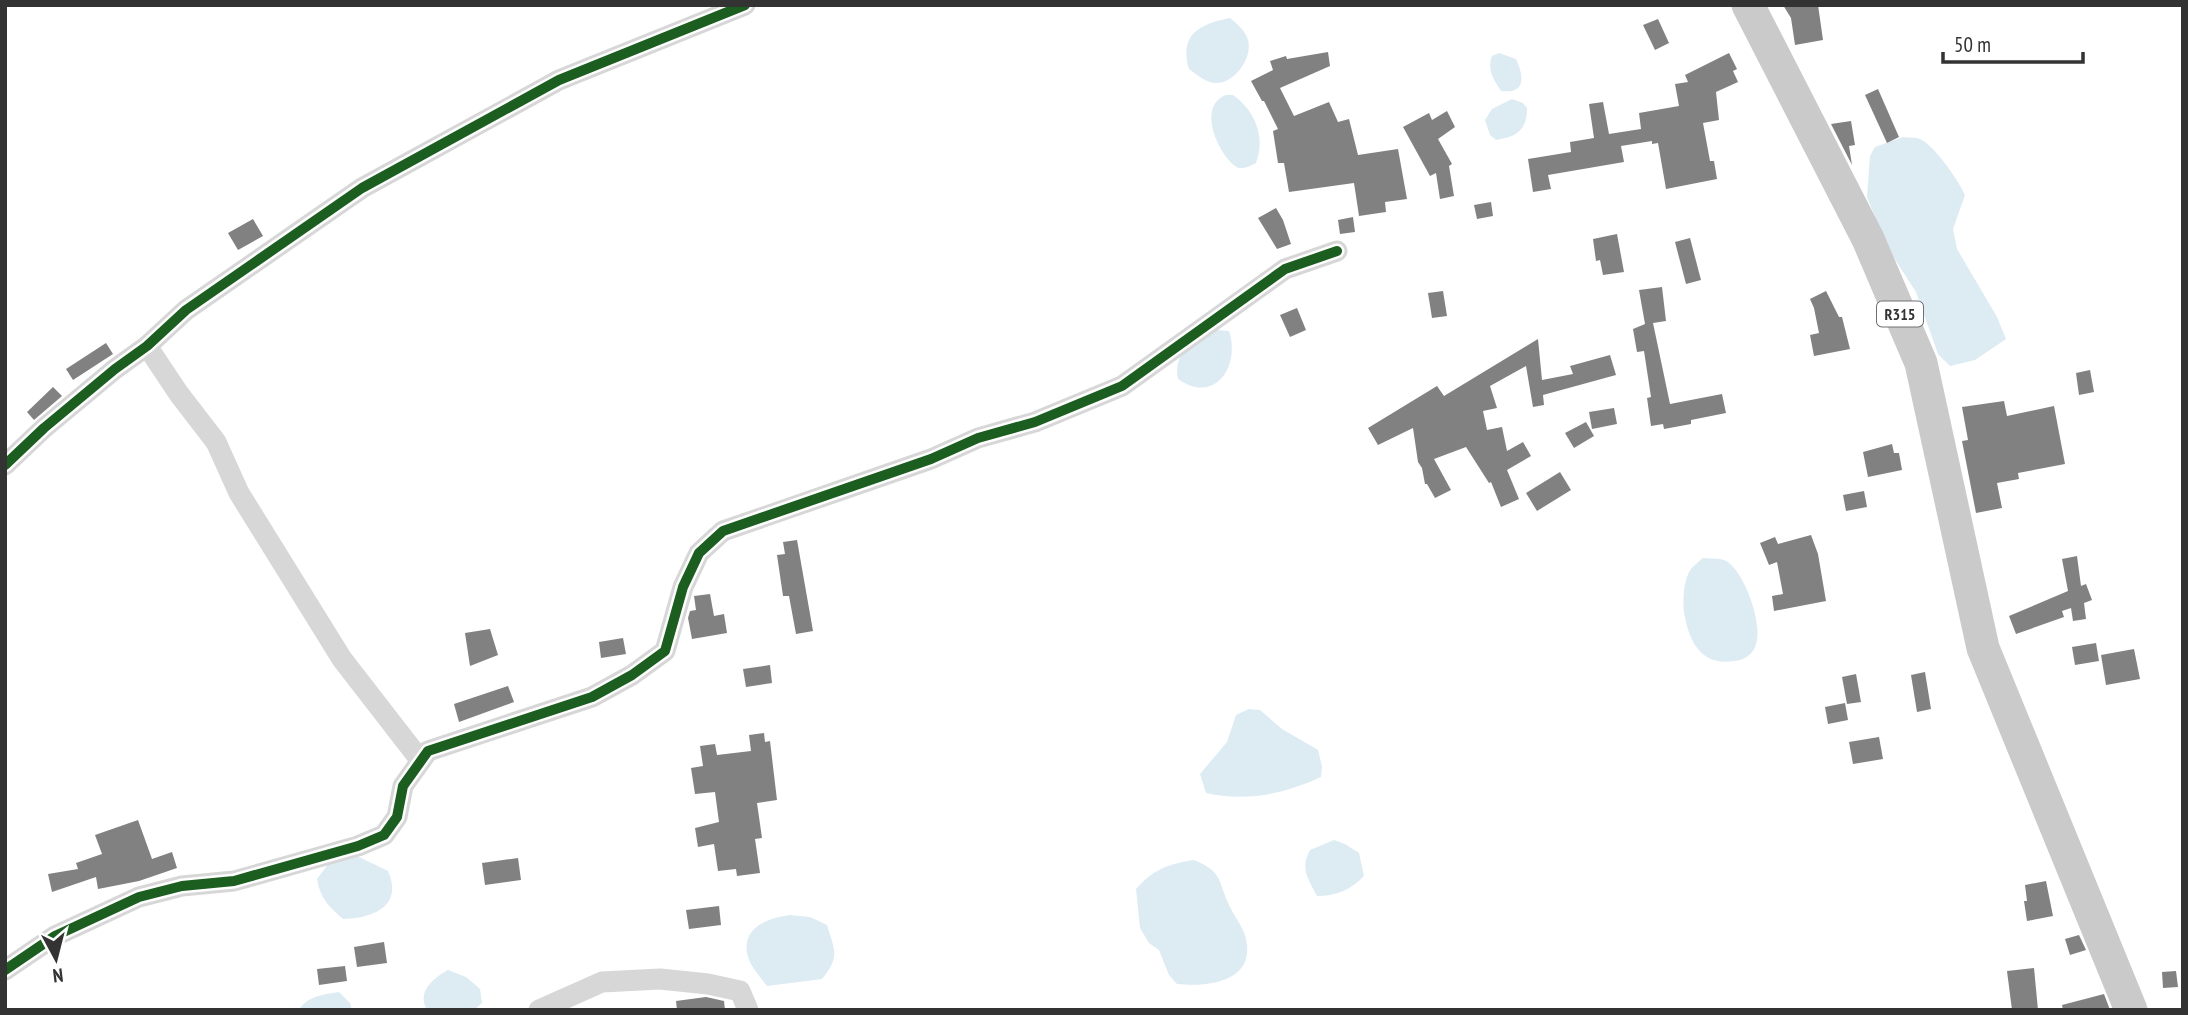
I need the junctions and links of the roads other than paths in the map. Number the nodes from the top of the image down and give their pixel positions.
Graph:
1 (745, 5) edge
2 (1749, 6) edge
3 (1336, 251) dead end
4 (147, 346) junction
5 (5, 465) edge
6 (421, 761) junction
7 (5, 970) edge
8 (539, 1010) edge
9 (748, 1010) edge
10 (2131, 1010) edge

1 - 4 street
2 - 10 main road, R315
3 - 6 street
4 - 5 street
4 - 6 street
6 - 7 street
8 - 9 street

